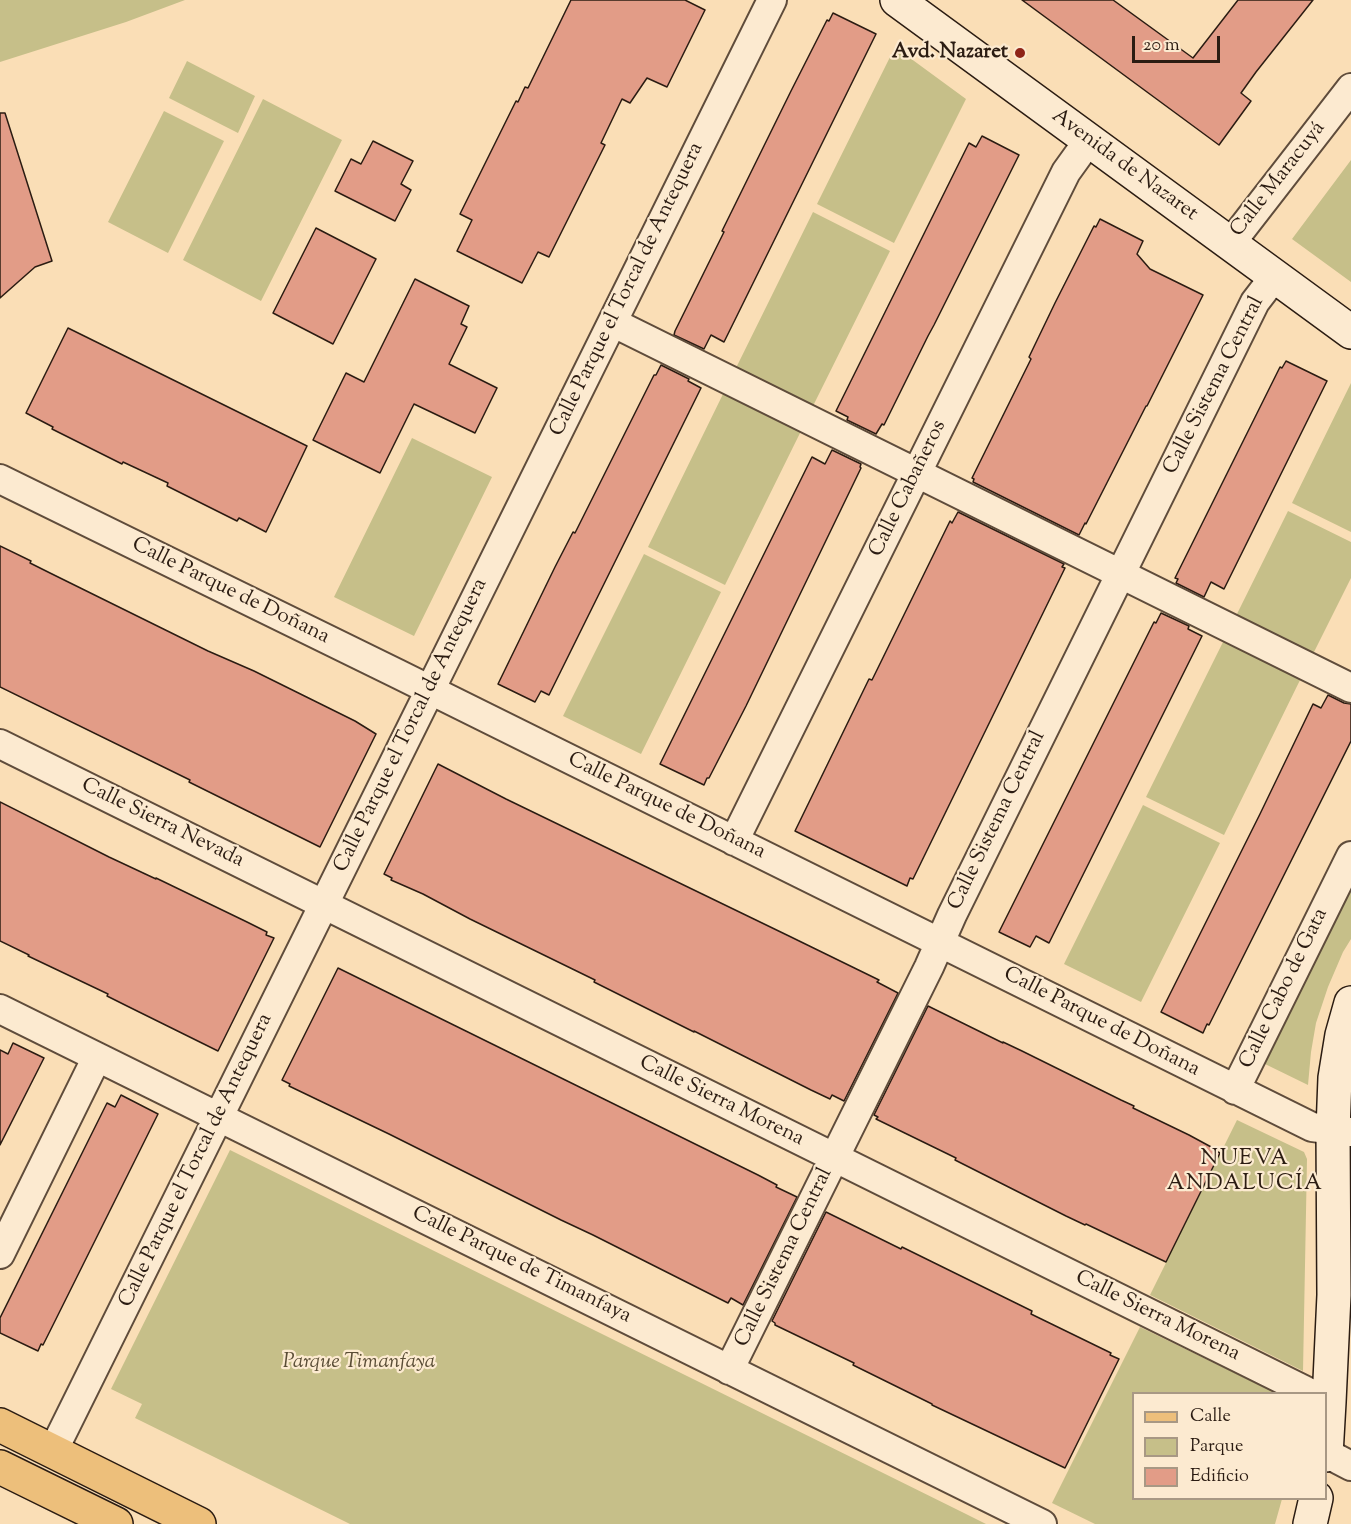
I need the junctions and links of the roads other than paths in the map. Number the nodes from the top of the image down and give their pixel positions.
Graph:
1 (772, 0) edge
2 (897, 0) edge
3 (1351, 88) edge
4 (1089, 140) junction
5 (1230, 244) junction
6 (1275, 276) junction
7 (624, 328) dead end
8 (1351, 332) edge
9 (917, 473) junction
10 (0, 479) edge
11 (1120, 573) junction
12 (1351, 688) edge
13 (430, 690) junction
14 (0, 744) edge
15 (734, 841) junction
16 (1351, 856) edge
17 (324, 904) junction
18 (940, 942) junction
19 (1351, 1003) edge
20 (0, 1009) edge
21 (97, 1057) junction
22 (1235, 1090) junction
23 (219, 1117) junction
24 (1342, 1131) edge
25 (835, 1158) junction
26 (0, 1254) edge
27 (1342, 1300) edge
28 (729, 1370) junction
29 (1310, 1392) edge
30 (1323, 1392) edge
31 (0, 1425) edge
32 (53, 1451) junction
33 (1327, 1454) edge
34 (1351, 1466) edge
35 (0, 1467) edge
36 (1316, 1500) edge
37 (116, 1524) edge
38 (199, 1524) edge
39 (1042, 1524) edge
40 (1310, 1524) edge

1 - 13 street, Calle Parque el Torcal de Antequera
2 - 4 street, Avenida de Nazaret
3 - 5 street, Calle Maracuyá
4 - 5 street, Avenida de Nazaret
4 - 9 street, Calle Cabañeros
5 - 6 street, Avenida de Nazaret
6 - 8 street, Avenida de Nazaret
6 - 11 street, Calle Sistema Central
7 - 9 street
9 - 11 street
9 - 15 street, Calle Cabañeros
10 - 13 street, Calle Parque de Doñana
11 - 12 street
11 - 18 street, Calle Sistema Central
13 - 15 street, Calle Parque de Doñana
13 - 17 street, Calle Parque el Torcal de Antequera
14 - 17 street, Calle Sierra Nevada
15 - 18 street, Calle Parque de Doñana
16 - 22 street, Calle Cabo de Gata
17 - 23 street, Calle Parque el Torcal de Antequera
17 - 25 street, Calle Sierra Morena
18 - 22 street, Calle Parque de Doñana
18 - 25 street, Calle Sistema Central
19 - 24 street
20 - 21 street, Calle Parque de Timanfaya
21 - 23 street, Calle Parque de Timanfaya
21 - 26 street
22 - 24 street, Calle Parque de Doñana
23 - 28 street, Calle Parque de Timanfaya
23 - 32 street, Calle Parque el Torcal de Antequera
24 - 27 street
25 - 28 street, Calle Sistema Central
25 - 29 street, Calle Sierra Morena
27 - 30 street
28 - 39 street, Calle Parque de Timanfaya
31 - 32 main road
32 - 38 main road
33 - 34 street
35 - 37 main road
36 - 40 street

